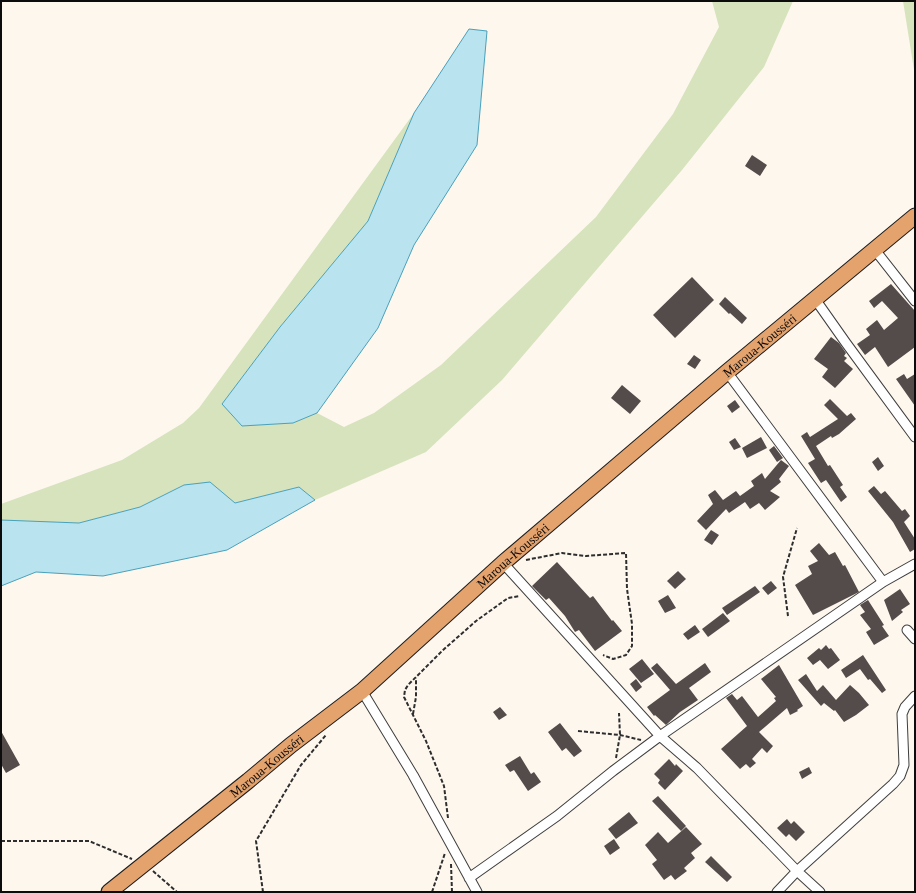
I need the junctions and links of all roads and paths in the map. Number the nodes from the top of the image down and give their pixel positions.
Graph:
1 (915, 216) edge
2 (875, 250) junction
3 (815, 299) junction
4 (915, 301) edge
5 (727, 372) junction
6 (915, 437) edge
7 (797, 528) dead end
8 (524, 560) dead end
9 (503, 563) junction
10 (915, 564) edge
11 (882, 582) junction
12 (531, 594) junction
13 (788, 616) dead end
14 (907, 630) dead end
15 (915, 639) edge
16 (602, 655) dead end
17 (416, 678) junction
18 (362, 691) junction
19 (915, 696) edge
20 (619, 713) dead end
21 (412, 714) junction
22 (329, 731) dead end
23 (578, 731) dead end
24 (620, 735) junction
25 (660, 736) junction
26 (652, 742) junction
27 (614, 771) junction
28 (448, 818) dead end
29 (1, 841) edge
30 (449, 841) junction
31 (146, 864) junction
32 (797, 871) junction
33 (469, 878) junction
34 (109, 892) edge
35 (177, 892) edge
36 (263, 892) edge
37 (432, 892) edge
38 (452, 892) edge
39 (477, 892) edge
40 (776, 892) edge
41 (820, 892) edge

1 - 2 highway, Maroua-Kousséri
2 - 3 highway, Maroua-Kousséri
2 - 4 street
3 - 5 highway, Maroua-Kousséri
3 - 6 street
5 - 9 highway, Maroua-Kousséri
5 - 11 street
7 - 13 path
8 - 16 path
9 - 12 street
9 - 18 highway, Maroua-Kousséri
10 - 11 street
11 - 25 street
12 - 17 path
12 - 25 street
14 - 15 street
17 - 21 path
17 - 21 path
18 - 30 street
18 - 31 highway, Maroua-Kousséri
19 - 32 street
20 - 24 path
21 - 28 path
22 - 36 path
23 - 24 path
24 - 26 path
24 - 27 path
25 - 26 street
25 - 32 street
26 - 27 street
27 - 33 street
29 - 31 path
30 - 33 street
30 - 37 path
30 - 38 path
31 - 34 highway, Maroua-Kousséri
31 - 35 path
32 - 40 street
32 - 41 street
33 - 39 street

